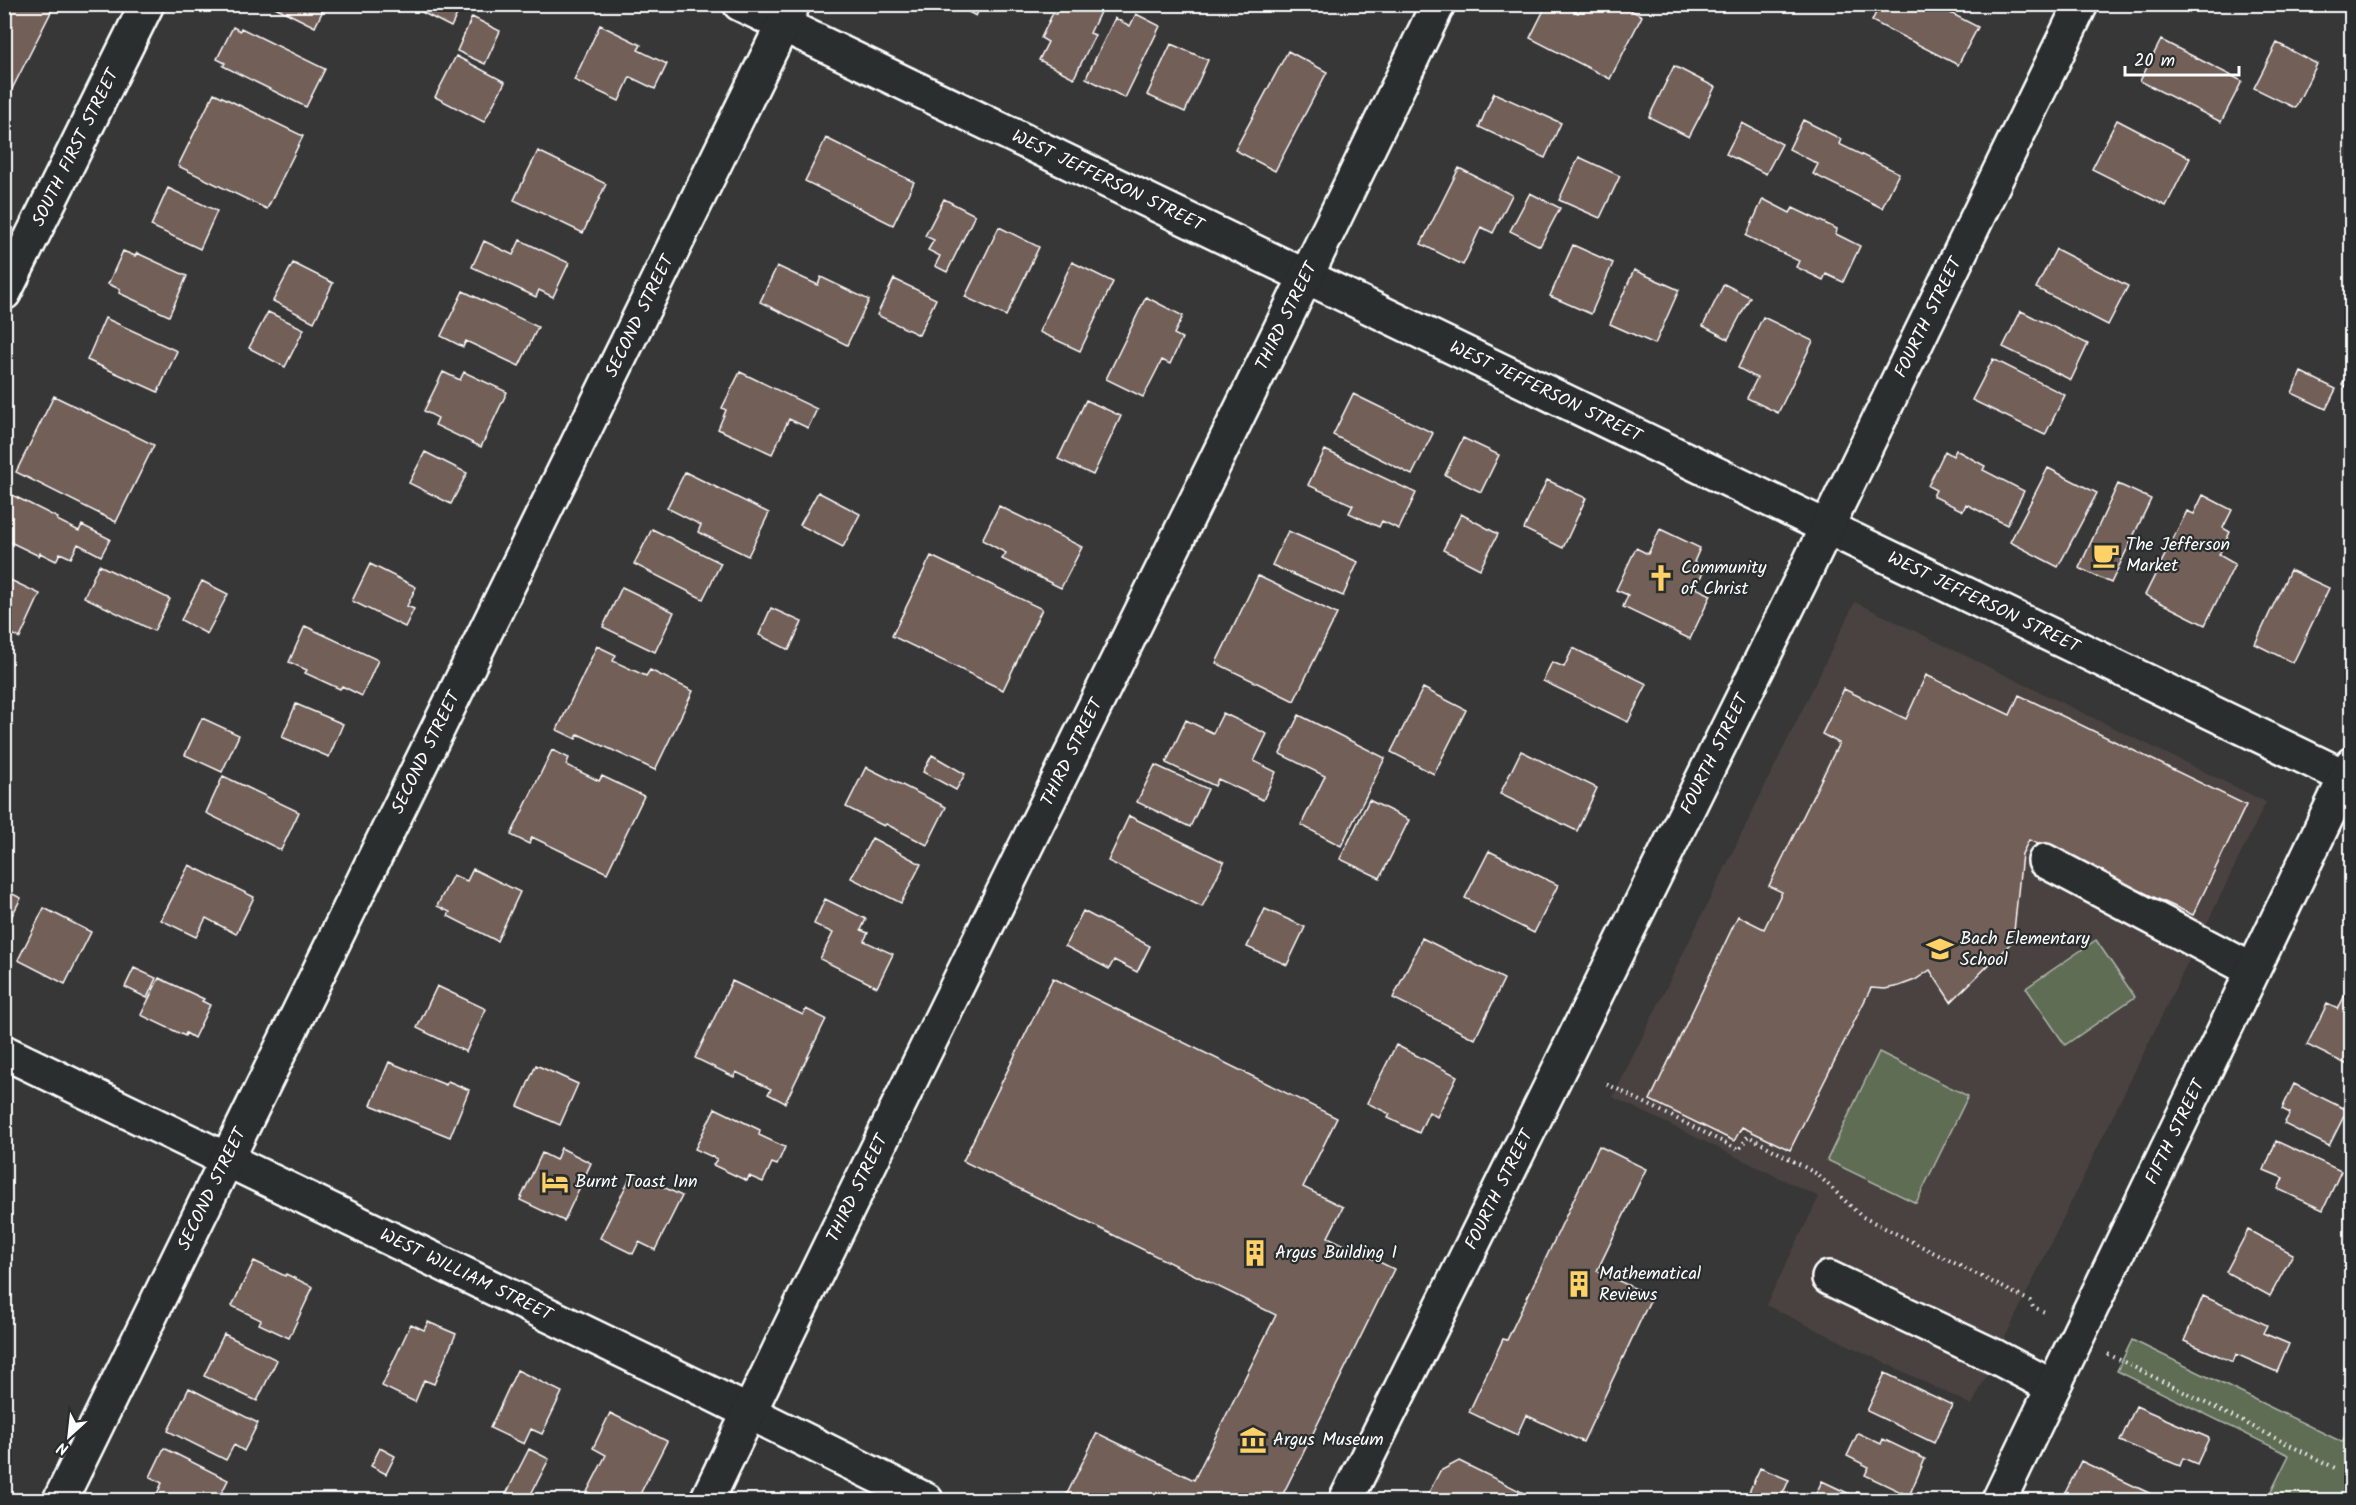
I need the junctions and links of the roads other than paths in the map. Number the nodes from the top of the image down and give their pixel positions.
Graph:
1 (147, 4) edge
2 (740, 4) edge
3 (1438, 4) edge
4 (2081, 4) edge
5 (789, 15) edge
6 (1306, 276) junction
7 (4, 293) edge
8 (1826, 528) junction
9 (2349, 774) edge
10 (2045, 861) dead end
11 (2252, 970) junction
12 (4, 1052) edge
13 (226, 1159) junction
14 (1829, 1278) dead end
15 (2053, 1387) junction
16 (749, 1412) junction
17 (60, 1500) edge
18 (707, 1500) edge
19 (926, 1500) edge
20 (1346, 1500) edge
21 (1999, 1500) edge

1 - 7 street, SOUTH FIRST STREET
2 - 5 street, WEST JEFFERSON STREET
3 - 6 street, THIRD STREET
4 - 8 street, FOURTH STREET
5 - 6 street, WEST JEFFERSON STREET
5 - 13 street, SECOND STREET
6 - 8 street, WEST JEFFERSON STREET
6 - 16 street, THIRD STREET
8 - 9 street, WEST JEFFERSON STREET
8 - 20 street, FOURTH STREET
9 - 11 street, FIFTH STREET
10 - 11 street
11 - 15 street, FIFTH STREET
12 - 13 street, WEST WILLIAM STREET
13 - 16 street, WEST WILLIAM STREET
13 - 17 street, SECOND STREET
14 - 15 street
15 - 21 street, FIFTH STREET
16 - 18 street, THIRD STREET
16 - 19 street, WEST WILLIAM STREET

